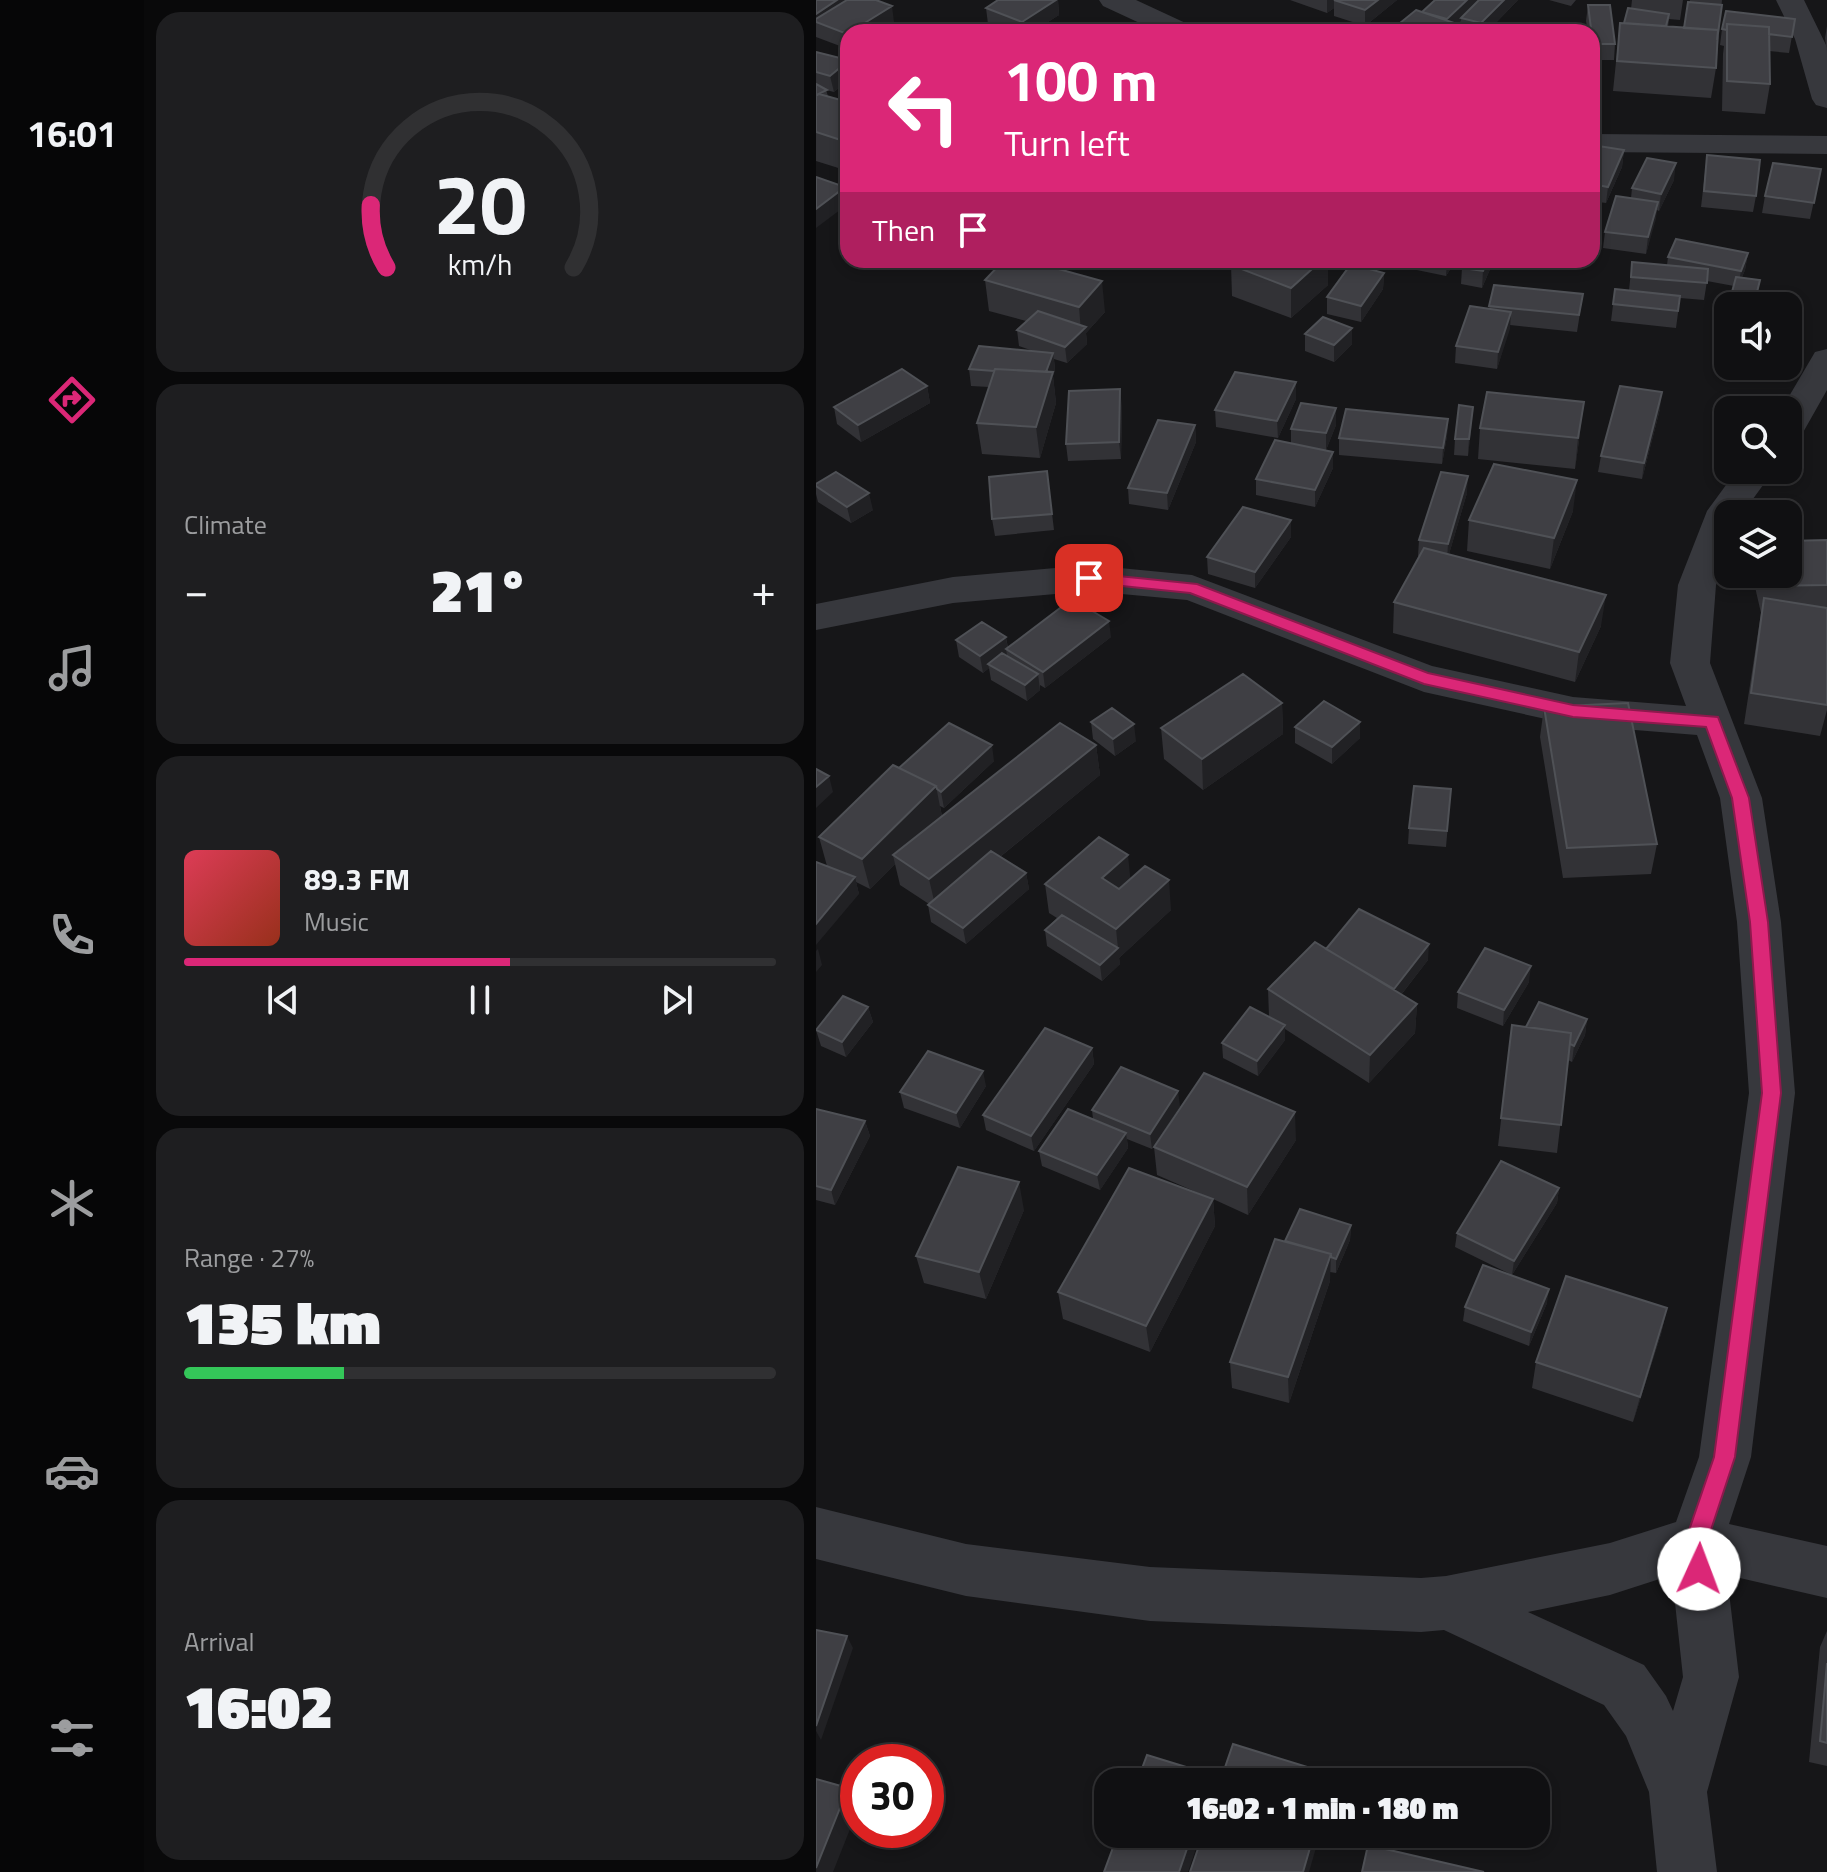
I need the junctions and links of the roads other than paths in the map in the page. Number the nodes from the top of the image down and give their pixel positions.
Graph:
1 (1113, 0) edge
2 (1790, 0) edge
3 (1165, 24) edge
4 (1827, 99) edge
5 (1600, 143) edge
6 (1827, 145) edge
7 (1827, 359) edge
8 (1802, 403) edge
9 (1745, 484) edge
10 (816, 617) edge
11 (1712, 722) junction
12 (816, 1533) edge
13 (1696, 1542) junction
14 (1827, 1572) edge
15 (1446, 1603) junction
16 (1678, 1792) junction
17 (1687, 1872) edge

1 - 3 street
2 - 4 street
5 - 6 street
7 - 8 street
9 - 11 street
10 - 11 street
11 - 13 street
12 - 15 street
13 - 14 street
13 - 15 street
13 - 16 street
15 - 16 street
16 - 17 street

